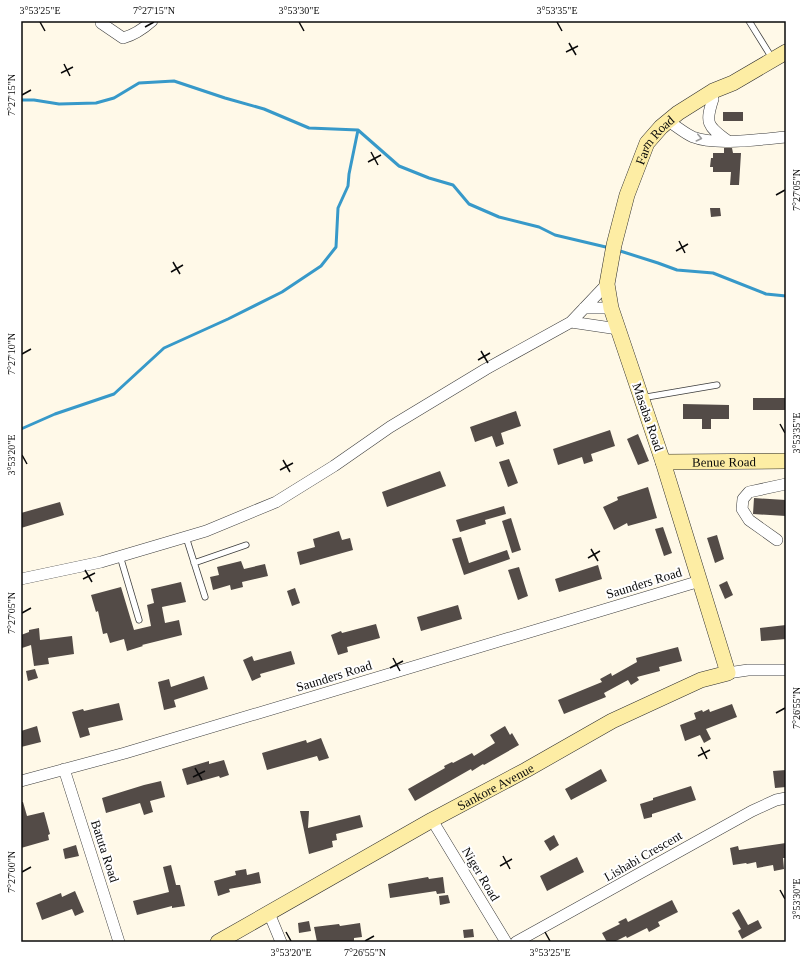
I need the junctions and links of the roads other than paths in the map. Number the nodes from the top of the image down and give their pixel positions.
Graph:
1 (152, 21) edge
2 (749, 21) edge
3 (101, 23) dead end
4 (780, 56) edge
5 (733, 83) junction
6 (714, 99) junction
7 (674, 125) junction
8 (786, 137) edge
9 (728, 141) junction
10 (640, 161) junction
11 (607, 284) junction
12 (584, 308) junction
13 (611, 308) junction
14 (571, 322) junction
15 (618, 329) junction
16 (717, 385) dead end
17 (641, 398) junction
18 (786, 461) edge
19 (663, 462) junction
20 (786, 484) edge
21 (186, 537) junction
22 (777, 540) dead end
23 (246, 545) dead end
24 (120, 556) junction
25 (194, 562) junction
26 (21, 579) edge
27 (700, 581) junction
28 (205, 597) dead end
29 (139, 620) dead end
30 (786, 670) edge
31 (728, 673) junction
32 (64, 769) junction
33 (21, 781) edge
34 (786, 798) edge
35 (432, 820) junction
36 (269, 913) junction
37 (119, 942) edge
38 (218, 942) edge
39 (281, 942) edge
40 (506, 942) edge
41 (516, 942) edge

1 - 3 street
2 - 4 lane
4 - 5 street, Farm Road
5 - 6 street, Farm Road
5 - 10 street, Farm Road
6 - 7 street, Farm Road
6 - 9 street
7 -> 9 street
7 - 10 street, Farm Road
8 - 9 street
10 - 11 street, Masaba Road
11 - 12 street
11 - 13 street, Masaba Road
12 - 13 street
12 - 14 street
13 - 15 street, Masaba Road
14 - 15 street
14 - 21 street
15 - 17 street, Masaba Road
16 - 17 lane
17 - 19 street, Masaba Road
18 - 19 street, Benue Road
19 - 27 street, Masaba Road
20 - 22 street
21 - 24 street
21 - 25 lane
23 - 25 lane
24 - 26 street
24 - 29 lane
25 - 28 lane
27 - 31 street, Masaba Road
27 - 32 street, Saunders Road
30 - 31 street, Sankore Avenue
31 - 35 street, Sankore Avenue
32 - 33 street, Saunders Road
32 - 37 street, Batuta Road
34 - 41 street, Lishabi Crescent
35 - 36 street, Sankore Avenue
35 - 40 street, Niger Road
36 - 38 street, Sankore Avenue
36 - 39 street

